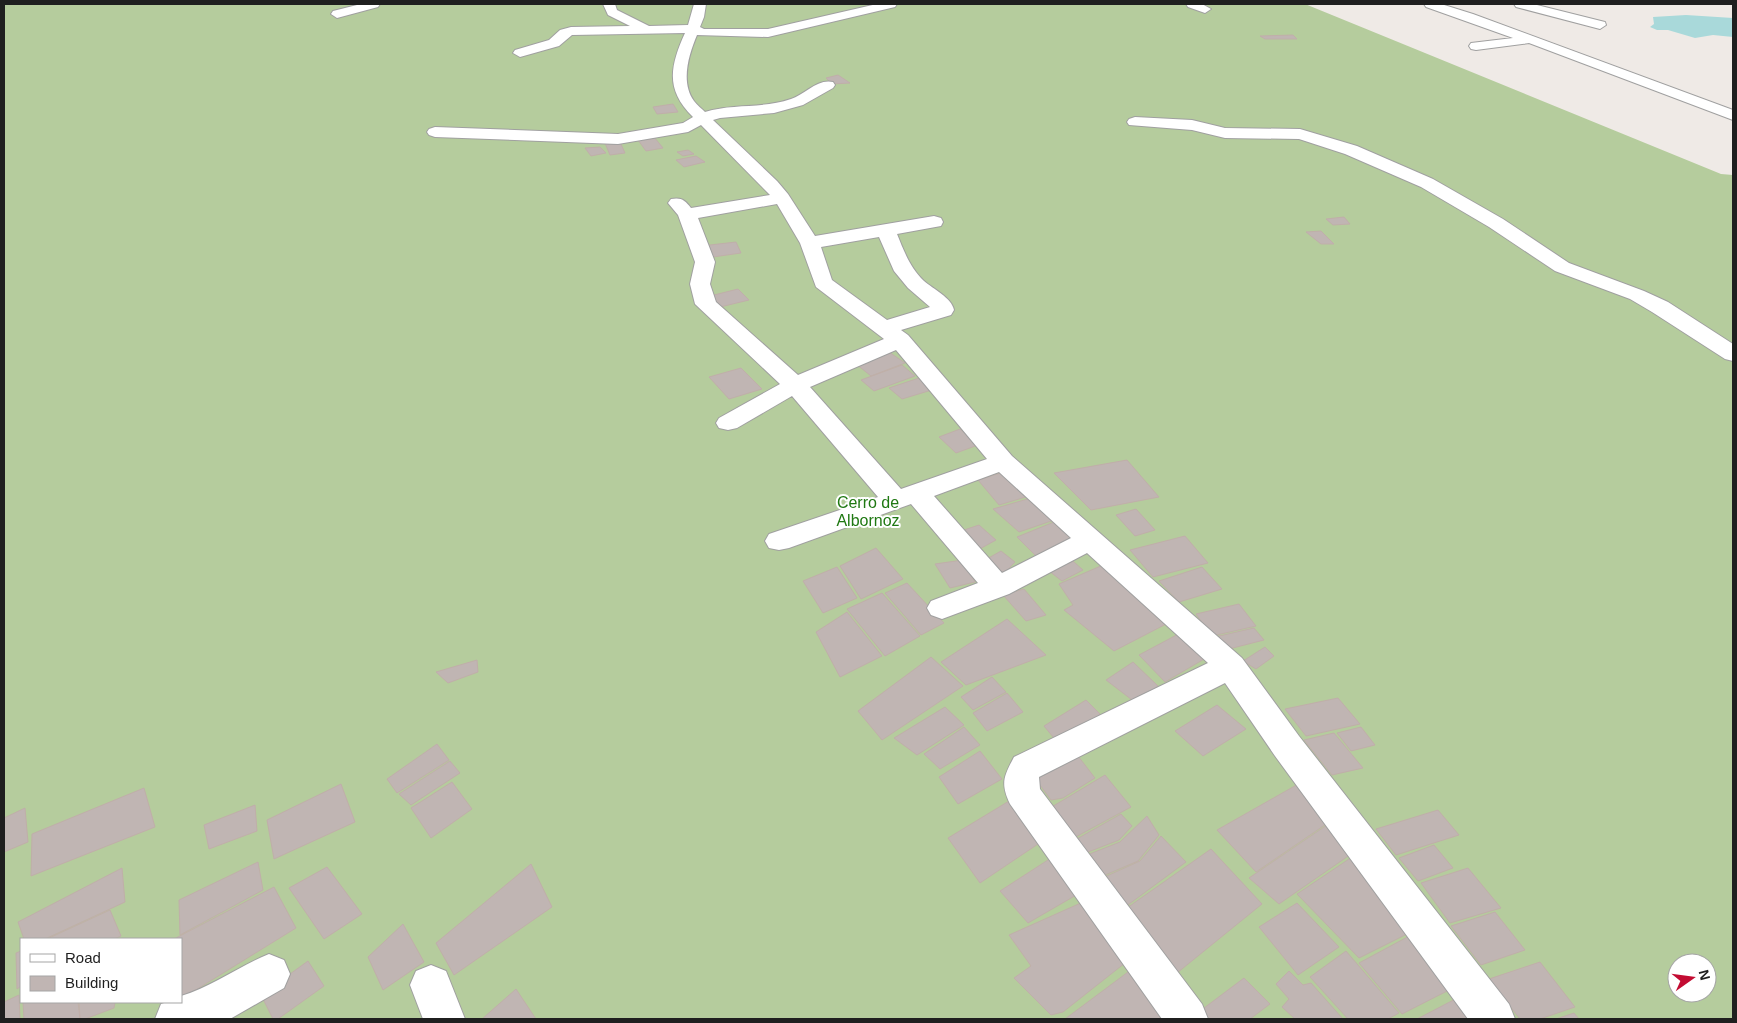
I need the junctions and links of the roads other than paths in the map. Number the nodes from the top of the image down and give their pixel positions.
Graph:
1 (374, 4) edge
2 (609, 4) edge
3 (892, 4) edge
4 (1192, 4) edge
5 (1430, 4) edge
6 (1520, 4) edge
7 (1205, 9) dead end
8 (337, 14) dead end
9 (696, 16) edge
10 (1600, 25) dead end
11 (647, 30) junction
12 (1531, 40) junction
13 (1476, 46) dead end
14 (520, 53) dead end
15 (828, 85) dead end
16 (1733, 115) edge
17 (702, 118) junction
18 (1134, 122) dead end
19 (435, 132) dead end
20 (782, 198) junction
21 (934, 222) dead end
22 (886, 230) junction
23 (810, 243) junction
24 (893, 334) junction
25 (1733, 354) edge
26 (795, 385) junction
27 (728, 423) dead end
28 (1003, 462) junction
29 (905, 496) junction
30 (1090, 540) junction
31 (779, 541) dead end
32 (998, 587) junction
33 (942, 608) dead end
34 (1231, 666) junction
35 (268, 974) dead end
36 (176, 1019) edge
37 (1187, 1019) edge
38 (1494, 1019) edge

1 - 8 street
2 - 11 street
3 - 9 street
4 - 7 street
5 - 12 street
6 - 10 street
9 - 11 street
9 - 17 street
11 - 14 street
12 - 13 street
12 - 16 street
15 - 17 street
17 - 19 street
17 - 20 street
18 - 25 street
20 - 23 street
20 - 26 street
21 - 22 street
22 - 23 street
22 - 24 street
23 - 24 street
24 - 26 street
24 - 28 street
26 - 27 street
26 - 29 street
28 - 29 street
28 - 30 street
29 - 31 street
29 - 32 street
30 - 32 street
30 - 34 street
32 - 33 street
34 - 37 street
34 - 38 street
35 - 36 street

